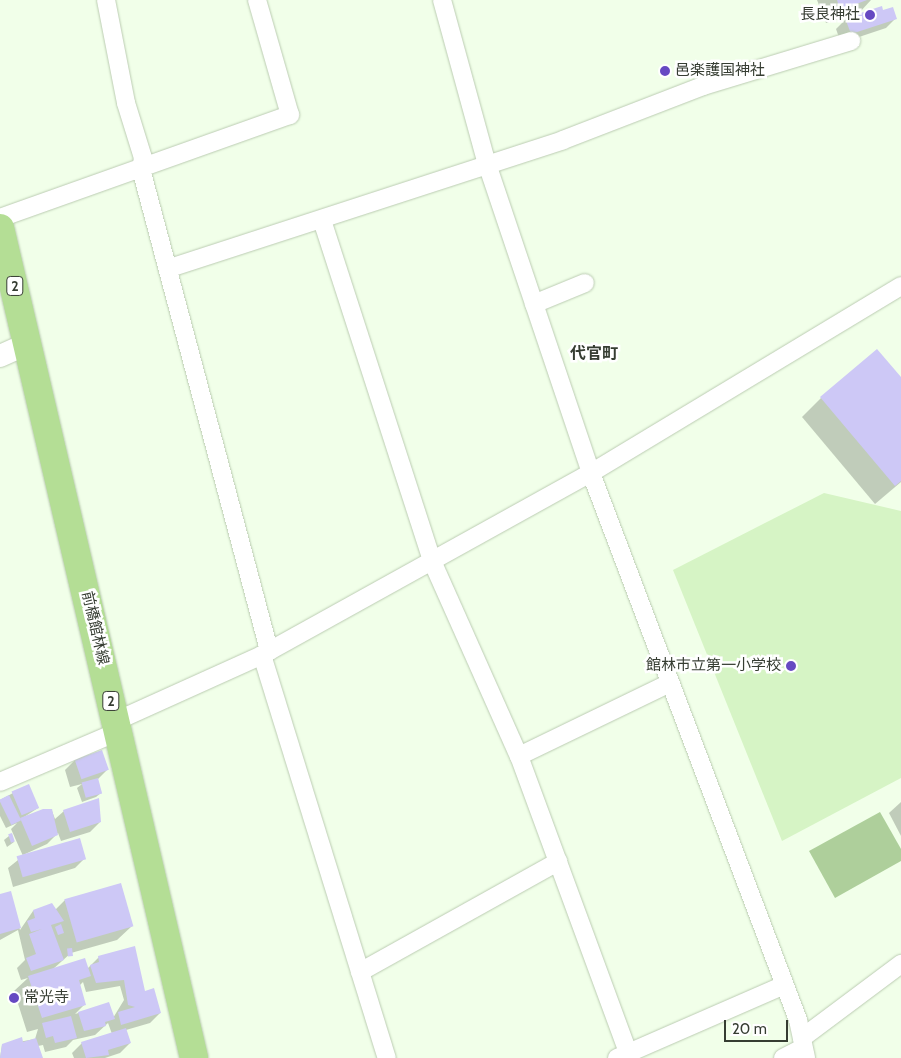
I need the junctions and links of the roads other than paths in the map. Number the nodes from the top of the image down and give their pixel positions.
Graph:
1 (106, 0) edge
2 (257, 0) edge
3 (442, 0) edge
4 (851, 41) dead end
5 (486, 164) junction
6 (141, 168) junction
7 (0, 218) edge
8 (322, 220) junction
9 (0, 228) edge
10 (170, 268) junction
11 (585, 283) dead end
12 (901, 286) edge
13 (534, 304) junction
14 (29, 343) junction
15 (0, 356) edge
16 (591, 473) junction
17 (432, 561) junction
18 (265, 653) junction
19 (668, 684) junction
20 (116, 726) junction
21 (519, 756) junction
22 (0, 782) edge
23 (558, 862) junction
24 (901, 964) edge
25 (360, 972) junction
26 (784, 985) junction
27 (804, 1048) edge
28 (622, 1056) edge
29 (194, 1058) edge
30 (387, 1058) edge
31 (782, 1058) edge

1 - 6 street
2 - 6 street
3 - 5 street
4 - 5 street
5 - 8 street
5 - 13 street
6 - 7 street
6 - 10 street
8 - 10 street
8 - 17 street
9 - 14 main road, 前橋館林線 / 2
10 - 18 street
11 - 13 street
12 - 16 street
13 - 16 street
14 - 15 street
14 - 20 main road, 前橋館林線 / 2
16 - 17 street
16 - 19 street
17 - 18 street
17 - 21 street
18 - 20 street
18 - 25 street
19 - 21 street
19 - 26 street
20 - 22 street
20 - 29 main road, 前橋館林線 / 2
21 - 23 street
23 - 25 street
23 - 28 street
24 - 27 street
25 - 30 street
26 - 27 street
26 - 28 street
27 - 31 street

